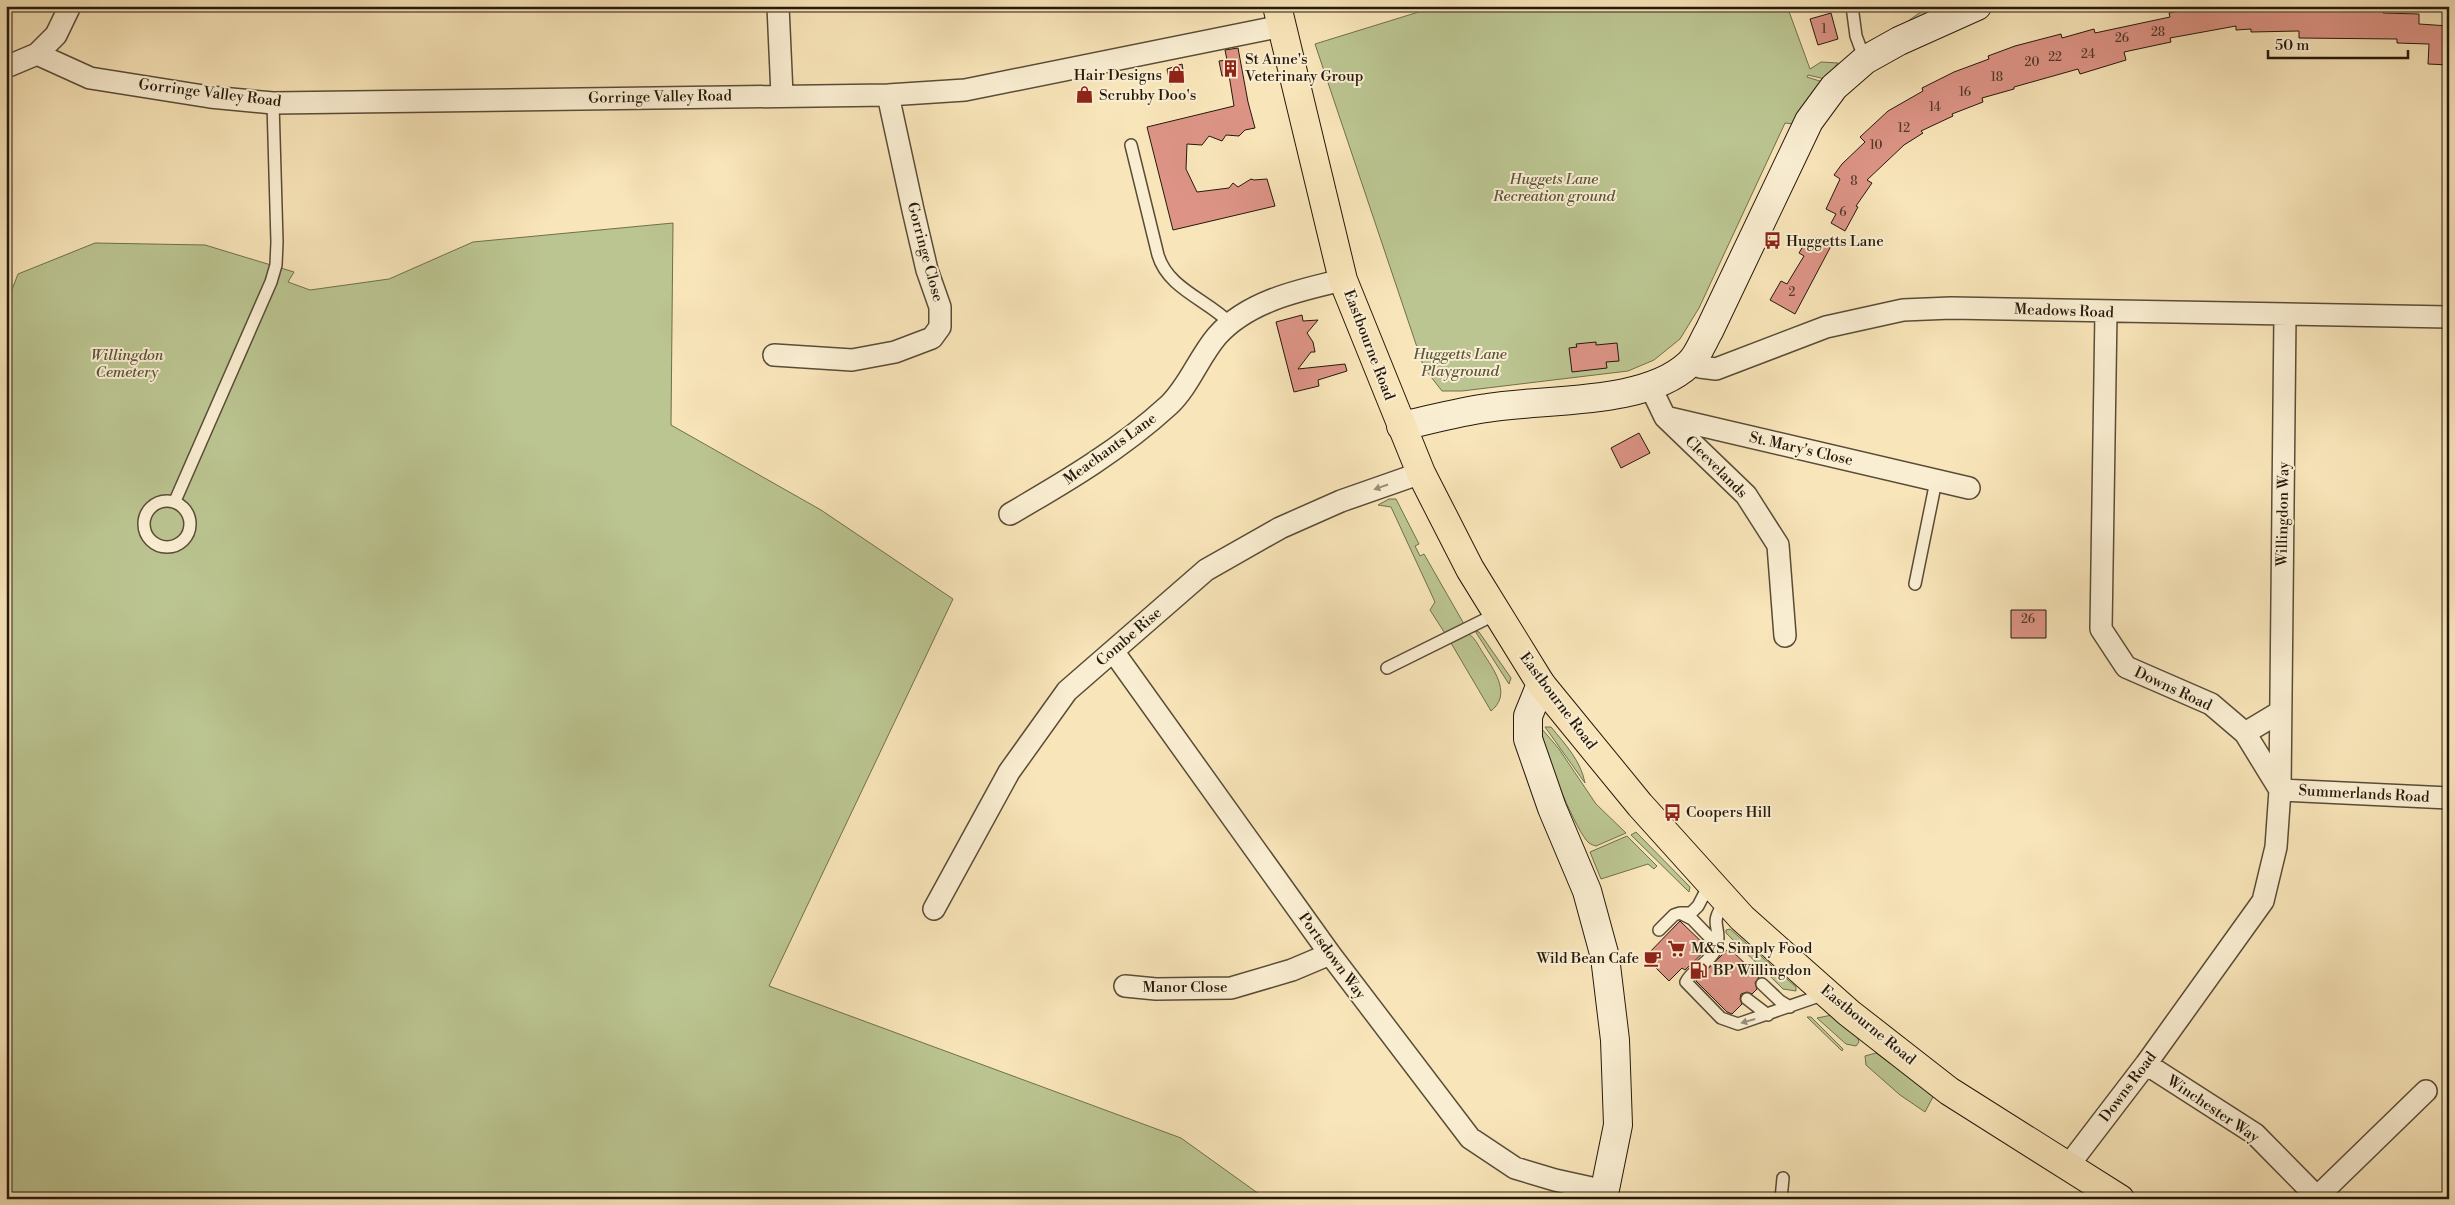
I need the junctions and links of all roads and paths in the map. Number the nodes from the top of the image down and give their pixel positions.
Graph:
1 (70, 6) edge
2 (778, 6) edge
3 (1852, 6) edge
4 (1977, 6) edge
5 (1279, 16) edge
6 (37, 54) junction
7 (1865, 60) junction
8 (6, 67) edge
9 (888, 95) junction
10 (782, 96) junction
11 (273, 103) junction
12 (1130, 145) dead end
13 (1343, 280) junction
14 (2106, 312) junction
15 (2285, 315) junction
16 (2449, 317) edge
17 (1232, 324) junction
18 (774, 355) dead end
19 (1691, 363) junction
20 (1650, 386) junction
21 (1665, 417) junction
22 (1401, 426) junction
23 (1421, 473) junction
24 (1936, 481) junction
25 (1969, 488) dead end
26 (175, 501) junction
27 (1010, 514) dead end
28 (1915, 584) dead end
29 (1496, 614) junction
30 (1785, 636) dead end
31 (1113, 651) junction
32 (1387, 668) dead end
33 (1541, 684) junction
34 (2280, 712) junction
35 (2245, 733) junction
36 (2280, 790) junction
37 (2449, 798) edge
38 (1718, 892) junction
39 (934, 909) dead end
40 (1680, 913) junction
41 (1659, 930) dead end
42 (1721, 944) junction
43 (1330, 954) junction
44 (1762, 984) dead end
45 (1125, 986) dead end
46 (1827, 994) junction
47 (1748, 998) dead end
48 (1790, 1007) junction
49 (1768, 1016) junction
50 (2146, 1064) junction
51 (2426, 1091) dead end
52 (2068, 1166) junction
53 (1782, 1178) dead end
54 (1604, 1195) edge
55 (2318, 1197) edge
56 (1782, 1199) edge
57 (2120, 1199) edge

1 - 6 street
2 - 10 street
3 - 7 lane
4 - 7 street
5 - 9 street, Gorringe Valley Road
5 - 13 main road, Eastbourne Road
6 - 8 street
6 - 11 street, Gorringe Valley Road
7 - 19 street
9 - 10 street, Gorringe Valley Road
9 - 18 street, Gorringe Close
10 - 11 street, Gorringe Valley Road
11 - 26 lane
12 - 17 lane
13 - 17 street, Meachants Lane
13 - 22 main road, Eastbourne Road
14 - 15 street, Meadows Road
14 - 19 street, Meadows Road
14 - 35 street, Downs Road
15 - 16 street, Meadows Road
15 - 34 street, Willingdon Way
17 - 27 street, Meachants Lane
19 - 20 street
20 - 21 street
20 - 22 street
21 - 24 street, St. Mary's Close
21 - 30 street, Cleevelands
22 - 23 main road, Eastbourne Road
23 - 29 main road, Eastbourne Road
23 -> 31 street, Combe Rise
24 - 25 street, St. Mary's Close
24 - 28 lane
26 - 26 lane
29 - 32 lane
29 - 33 main road, Eastbourne Road
31 - 39 street, Combe Rise
31 - 43 street, Portsdown Way
33 - 38 main road, Eastbourne Road
33 - 54 street
34 - 35 street
34 - 36 street, Willingdon Way
35 - 36 street, Downs Road
36 - 37 street, Summerlands Road
36 - 50 street, Downs Road
38 - 40 lane
38 - 42 lane
38 - 46 main road, Eastbourne Road
40 - 41 lane
40 - 42 lane
49 -> 42 lane
43 - 45 street, Manor Close
43 - 54 street, Portsdown Way
44 - 48 lane
46 - 48 lane
46 - 52 main road, Eastbourne Road
47 - 49 lane
48 - 49 lane
50 - 52 street, Downs Road
50 - 55 street, Winchester Way
51 - 55 street
52 - 57 main road, Eastbourne Road
53 - 56 lane

